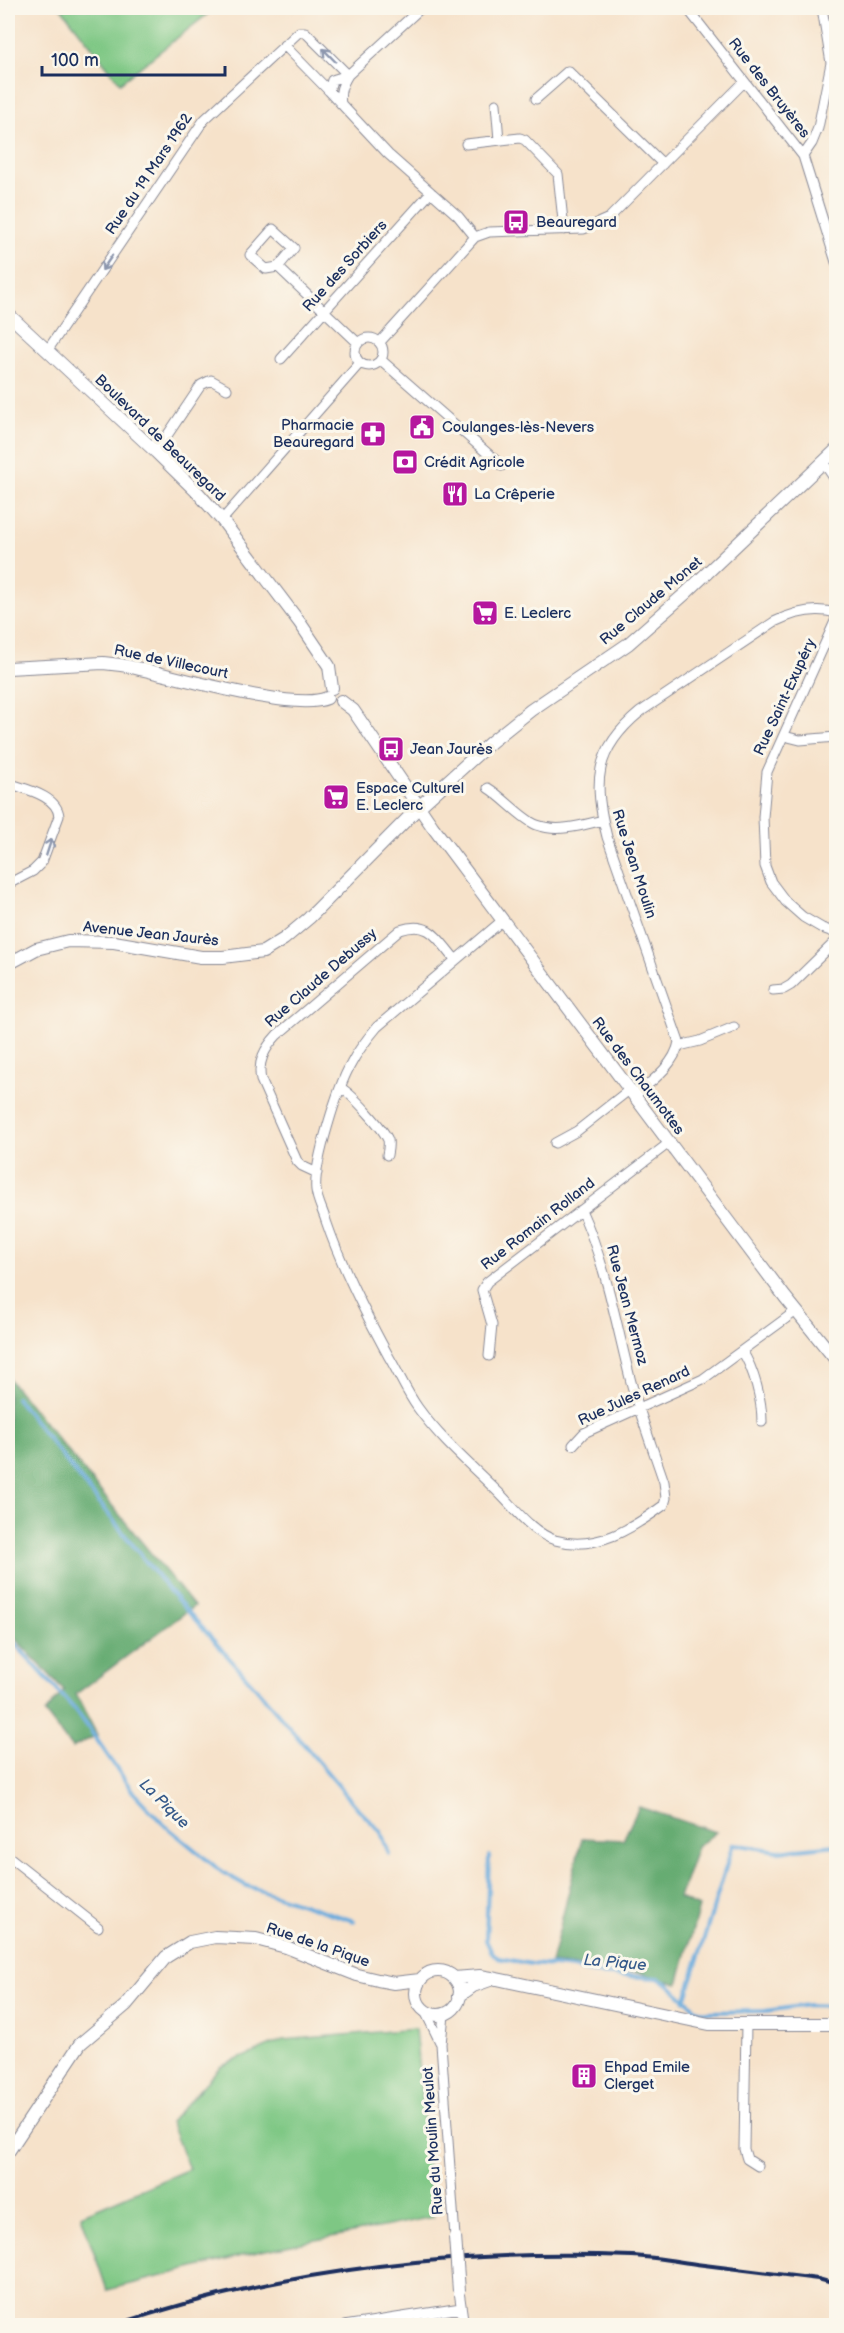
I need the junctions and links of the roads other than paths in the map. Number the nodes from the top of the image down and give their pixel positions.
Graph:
1 (421, 8) edge
2 (687, 8) edge
3 (822, 8) edge
4 (284, 45) junction
5 (348, 75) junction
6 (744, 82) junction
7 (329, 91) junction
8 (536, 99) dead end
9 (341, 104) junction
10 (495, 104) dead end
11 (499, 140) junction
12 (466, 144) dead end
13 (803, 156) junction
14 (663, 164) junction
15 (431, 192) junction
16 (564, 230) junction
17 (475, 237) junction
18 (837, 262) edge
19 (278, 267) junction
20 (324, 311) junction
21 (8, 314) edge
22 (380, 342) junction
23 (358, 343) junction
24 (47, 351) junction
25 (281, 359) dead end
26 (381, 360) junction
27 (360, 363) junction
28 (227, 389) dead end
29 (837, 450) edge
30 (156, 452) junction
31 (824, 463) junction
32 (502, 466) dead end
33 (837, 481) edge
34 (222, 520) junction
35 (837, 613) edge
36 (837, 620) edge
37 (8, 668) edge
38 (330, 693) junction
39 (784, 735) junction
40 (837, 737) edge
41 (8, 783) edge
42 (488, 788) dead end
43 (419, 807) junction
44 (603, 820) junction
45 (8, 884) edge
46 (503, 920) junction
47 (837, 933) edge
48 (837, 941) edge
49 (455, 959) junction
50 (8, 964) edge
51 (773, 990) dead end
52 (734, 1027) dead end
53 (679, 1046) junction
54 (341, 1088) junction
55 (632, 1093) junction
56 (555, 1143) dead end
57 (669, 1143) junction
58 (387, 1155) dead end
59 (317, 1173) junction
60 (581, 1210) junction
61 (796, 1311) junction
62 (742, 1351) junction
63 (489, 1356) dead end
64 (837, 1360) edge
65 (641, 1409) junction
66 (762, 1422) dead end
67 (573, 1445) dead end
68 (8, 1856) edge
69 (98, 1927) dead end
70 (454, 1978) junction
71 (497, 1978) junction
72 (420, 1980) junction
73 (394, 1983) junction
74 (459, 1996) junction
75 (416, 1997) junction
76 (425, 2011) junction
77 (444, 2014) junction
78 (746, 2024) junction
79 (837, 2024) edge
80 (441, 2044) junction
81 (8, 2152) edge
82 (758, 2166) dead end
83 (455, 2236) joint
84 (459, 2291) joint
85 (461, 2308) junction
86 (344, 2325) edge
87 (464, 2325) edge

1 - 5 street
2 - 6 street, Rue des Bruyères
3 - 13 street
5 -> 4 street, Rue du 19 Mars 1962
4 - 7 street
4 -> 24 street, Rue du 19 Mars 1962
5 - 7 street
5 - 9 street
6 - 13 street, Rue des Bruyères
6 - 14 street
7 - 9 street
8 - 14 street
9 - 15 street
10 - 11 street
11 - 12 street
11 - 16 street
13 - 18 street, Rue des Bruyères
14 - 16 street
15 - 17 street
15 - 20 street, Rue des Sorbiers
16 - 17 street
17 - 22 street
19 - 19 street
19 - 20 street
20 - 23 street
20 - 25 street, Rue des Sorbiers
21 - 24 street, Boulevard de Beauregard
22 - 23 street
22 - 26 street
23 - 27 street
24 - 30 street, Boulevard de Beauregard
26 - 27 street
26 - 32 street
27 - 34 street
28 - 30 street
29 - 31 street, Rue Claude Monet
30 - 34 street, Boulevard de Beauregard
31 - 33 street
31 - 43 street, Rue Claude Monet
34 - 38 street, Boulevard de Beauregard
35 - 44 street, Rue Jean Moulin
36 - 39 street, Rue Saint-Exupéry
37 - 38 street, Rue de Villecourt
38 - 43 street
39 - 40 street
39 - 47 street, Rue Saint-Exupéry
45 -> 41 street
42 - 44 street
43 - 46 street, Rue des Chaumottes
43 - 50 street, Avenue Jean Jaurès
44 - 53 street, Rue Jean Moulin
46 - 49 street
46 - 55 street, Rue des Chaumottes
48 - 51 street
49 - 54 street
49 - 59 street, Rue Claude Debussy
52 - 53 street
53 - 55 street
54 - 58 street
54 - 59 street
55 - 56 street
55 - 57 street, Rue des Chaumottes
57 - 60 street, Rue Romain Rolland
57 - 61 street, Rue des Chaumottes
59 - 65 street, Rue Jean Mermoz
60 - 63 street, Rue Romain Rolland
60 - 65 street, Rue Jean Mermoz
61 - 62 street, Rue Jules Renard
61 - 64 street, Rue des Chaumottes
62 - 65 street, Rue Jules Renard
62 - 66 street
65 - 67 street, Rue Jules Renard
68 - 69 street
70 - 71 street
70 - 72 street
70 - 74 street
71 - 74 street
71 - 78 street
72 - 73 street, Rue de la Pique
72 - 75 street
73 - 75 street, Rue de la Pique
73 - 81 street, Rue de la Pique
74 - 77 street
75 - 76 street
76 - 77 street
76 - 80 street, Rue du Moulin Meulot
77 - 80 street, Rue du Moulin Meulot
78 - 79 street
78 - 82 street
80 - 83 street, Rue du Moulin Meulot
83 - 84 street, bridge
84 - 85 street
85 - 86 street
85 - 87 street

